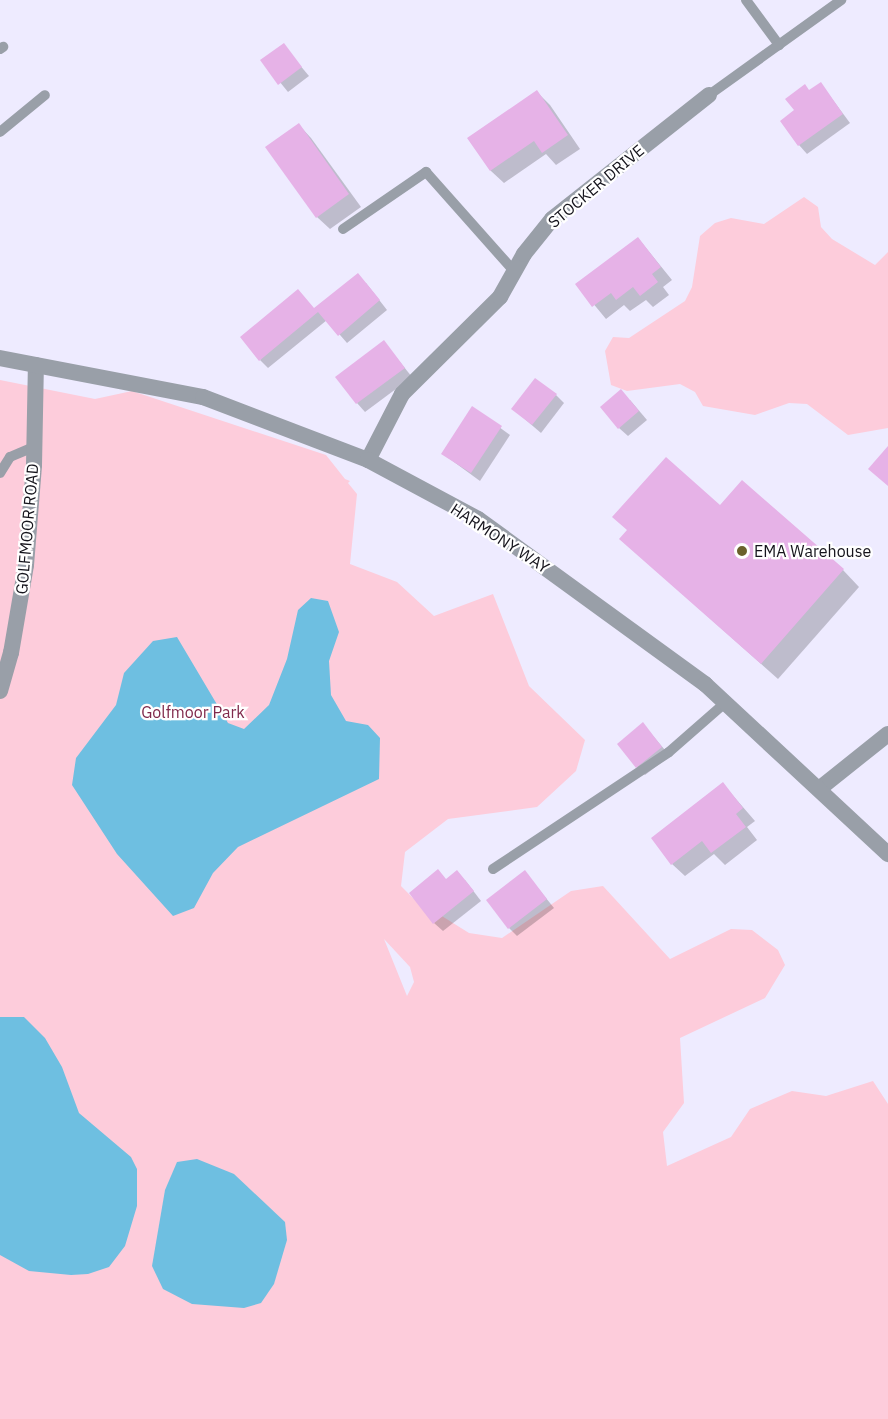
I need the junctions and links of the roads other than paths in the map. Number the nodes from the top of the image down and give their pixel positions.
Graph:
1 (746, 0) edge
2 (841, 0) edge
3 (778, 45) junction
4 (45, 95) dead end
5 (710, 95) joint
6 (0, 132) edge
7 (343, 229) dead end
8 (514, 272) junction
9 (0, 358) edge
10 (36, 365) junction
11 (34, 447) junction
12 (368, 460) junction
13 (0, 473) edge
14 (0, 692) edge
15 (725, 703) junction
16 (888, 734) edge
17 (819, 789) junction
18 (888, 854) edge
19 (493, 869) dead end

1 - 3 lane
2 - 3 lane
3 - 5 lane
4 - 6 lane
5 - 8 street, STOCKER DRIVE
7 - 8 lane
8 - 12 street, STOCKER DRIVE
9 - 10 street, HARMONY WAY
10 - 11 street, GOLFMOOR ROAD
10 - 12 street, HARMONY WAY
11 - 13 lane
11 - 14 street, GOLFMOOR ROAD
12 - 15 street, HARMONY WAY
15 - 17 street, HARMONY WAY
15 - 19 lane
16 - 17 street
17 - 18 street, HARMONY WAY

